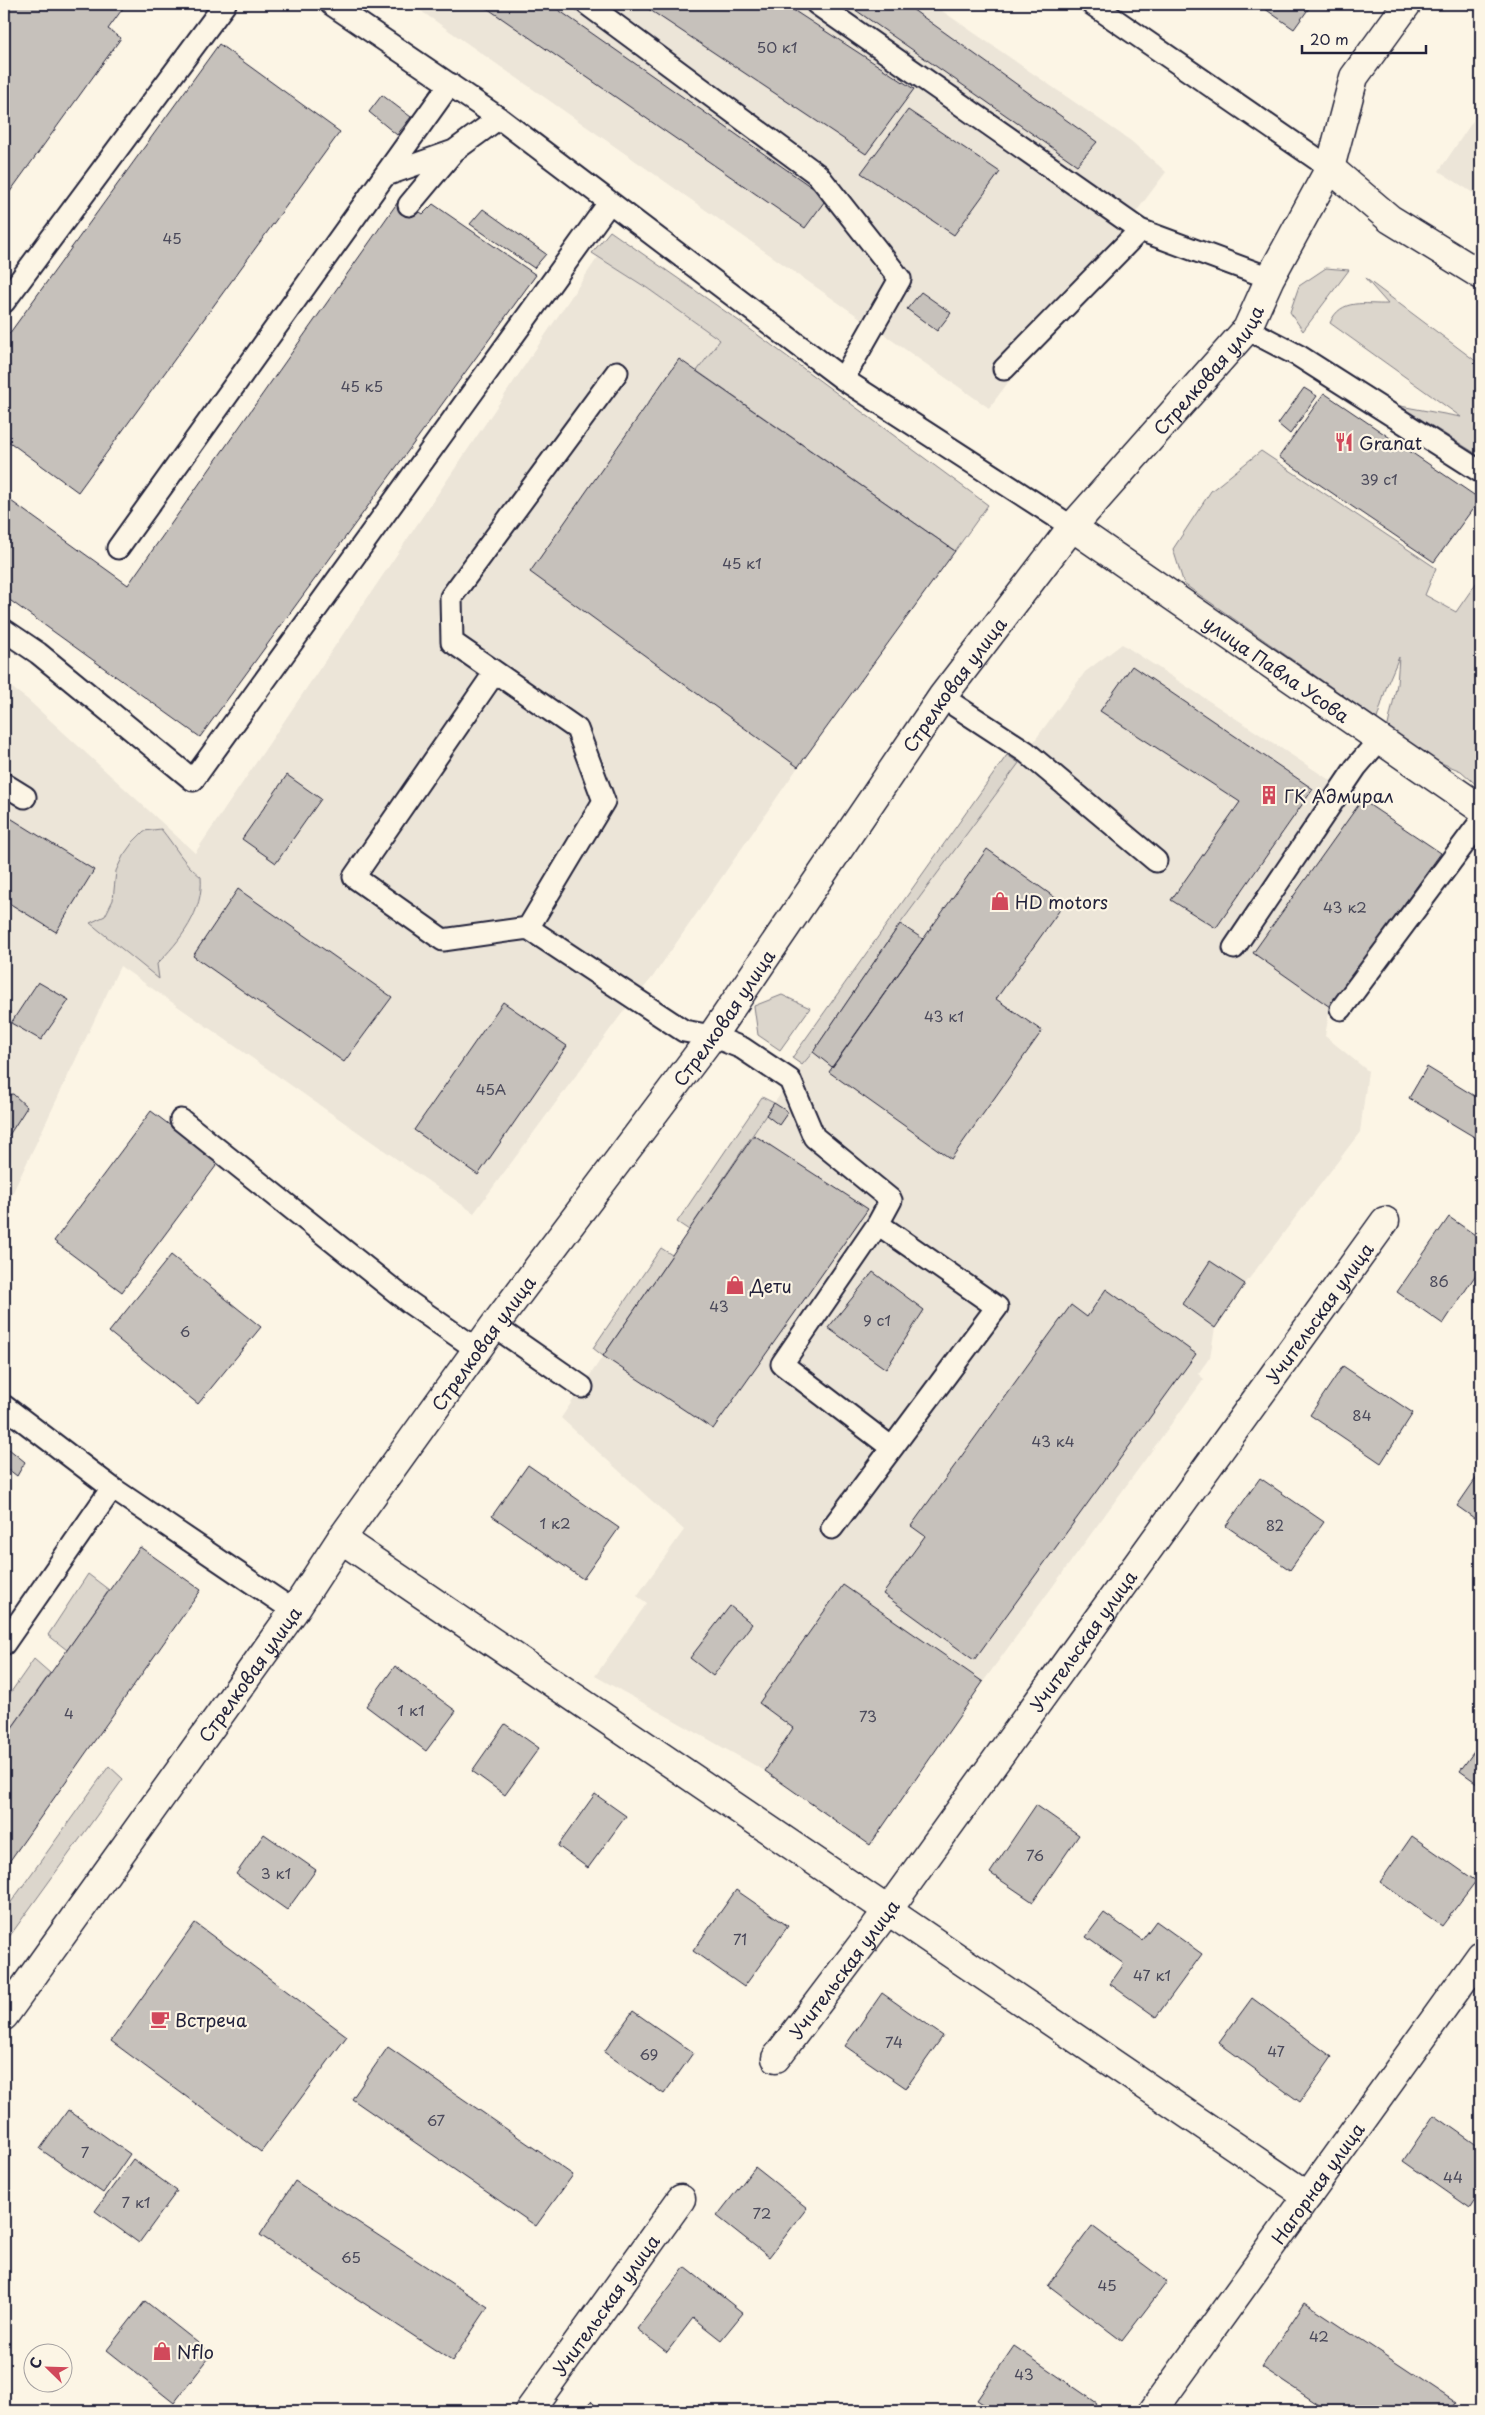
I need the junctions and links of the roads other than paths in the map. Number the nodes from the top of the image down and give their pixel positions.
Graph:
1 (225, 4) edge
2 (331, 4) edge
3 (587, 4) edge
4 (817, 4) edge
5 (1092, 4) edge
6 (1406, 4) edge
7 (450, 84) junction
8 (499, 118) junction
9 (454, 151) junction
10 (1330, 168) junction
11 (386, 174) junction
12 (609, 203) junction
13 (409, 205) dead end
14 (1140, 230) junction
15 (1481, 275) edge
16 (1270, 278) junction
17 (10, 280) edge
18 (4, 302) edge
19 (1247, 329) junction
20 (1004, 370) dead end
21 (617, 372) dead end
22 (843, 379) junction
23 (1481, 472) edge
24 (1072, 528) junction
25 (118, 548) dead end
26 (4, 630) edge
27 (495, 672) junction
28 (942, 696) junction
29 (1379, 740) junction
30 (4, 784) edge
31 (25, 797) dead end
32 (1481, 809) edge
33 (1481, 821) edge
34 (1156, 860) dead end
35 (528, 928) junction
36 (1234, 948) dead end
37 (1341, 1009) dead end
38 (712, 1036) junction
39 (181, 1120) dead end
40 (1385, 1221) dead end
41 (878, 1224) junction
42 (494, 1326) junction
43 (478, 1350) junction
44 (582, 1387) dead end
45 (7, 1414) edge
46 (892, 1448) junction
47 (112, 1488) junction
48 (832, 1528) dead end
49 (341, 1539) junction
50 (294, 1611) junction
51 (4, 1644) edge
52 (888, 1910) junction
53 (1481, 1955) edge
54 (4, 2016) edge
55 (776, 2058) dead end
56 (1308, 2196) junction
57 (682, 2199) dead end
58 (529, 2411) edge
59 (1153, 2411) edge

1 - 17 lane
2 - 7 lane
3 - 22 lane
4 - 14 lane
5 - 10 lane
6 - 10 street, Стрелковая улица
7 - 8 lane
7 - 11 lane
8 - 9 lane
8 - 12 lane
9 - 11 lane
9 - 13 lane
10 - 15 street
10 - 16 street, Стрелковая улица
11 - 25 lane
12 - 22 lane
12 - 26 lane
14 - 16 lane
14 - 20 lane
16 - 19 street, Стрелковая улица
17 - 18 lane
19 - 23 lane
19 - 24 street, Стрелковая улица
21 - 27 lane
22 - 24 lane
24 - 28 street, Стрелковая улица
24 - 29 street, улица Павла Усова
27 - 35 lane
27 - 35 lane
28 - 34 lane
28 - 38 street, Стрелковая улица
29 - 32 street, улица Павла Усова
29 - 36 lane
30 - 31 lane
33 - 37 lane
35 - 38 lane
38 - 41 lane
38 - 42 street, Стрелковая улица
39 - 43 lane
40 - 52 street, Учительская улица
41 - 46 lane
41 - 46 lane
42 - 43 street, Стрелковая улица
42 - 44 lane
43 - 49 street, Стрелковая улица
45 - 47 lane
46 - 48 lane
47 - 50 lane
47 - 51 lane
49 - 50 street, Стрелковая улица
49 - 52 street
50 - 54 street, Стрелковая улица
52 - 55 street, Учительская улица
52 - 56 street
53 - 56 street, Нагорная улица
56 - 59 street, Нагорная улица
57 - 58 street, Учительская улица

